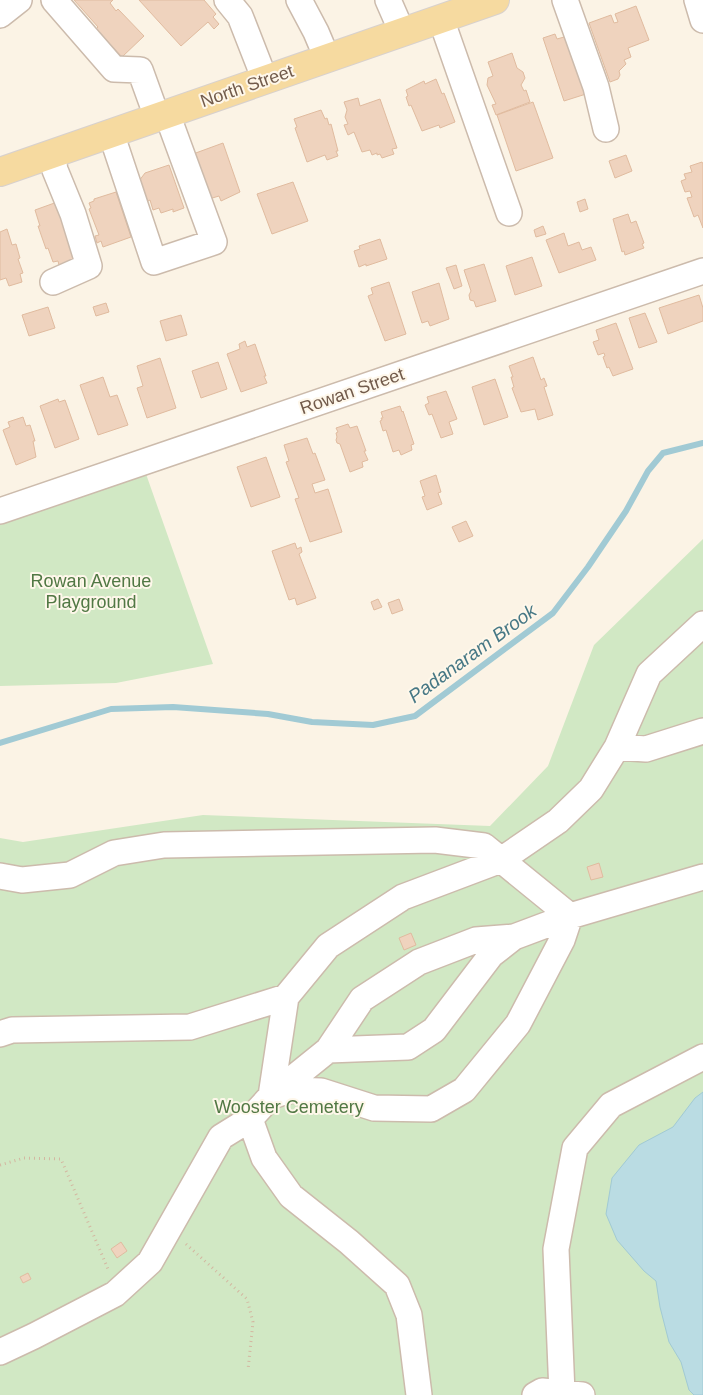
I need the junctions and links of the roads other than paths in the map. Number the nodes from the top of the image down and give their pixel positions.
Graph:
1 (19, 0) edge
2 (54, 0) edge
3 (227, 0) edge
4 (300, 0) edge
5 (388, 0) edge
6 (495, 0) edge
7 (565, 0) edge
8 (698, 0) edge
9 (0, 15) edge
10 (441, 18) junction
11 (703, 20) edge
12 (402, 32) junction
13 (327, 58) junction
14 (266, 80) junction
15 (162, 115) junction
16 (606, 129) dead end
17 (111, 133) junction
18 (52, 154) junction
19 (3, 165) edge
20 (509, 213) dead end
21 (703, 271) edge
22 (53, 282) dead end
23 (0, 511) edge
24 (703, 624) edge
25 (703, 731) edge
26 (616, 747) junction
27 (501, 860) junction
28 (0, 876) edge
29 (703, 877) edge
30 (570, 916) junction
31 (514, 937) junction
32 (286, 997) junction
33 (0, 1034) edge
34 (328, 1050) junction
35 (703, 1057) edge
36 (271, 1096) junction
37 (250, 1119) junction
38 (0, 1352) edge
39 (572, 1394) edge
40 (419, 1395) edge
41 (535, 1395) edge

1 - 9 street
2 - 15 street
3 - 14 street
4 - 13 street
5 - 12 street
6 - 10 main road, North Street
7 - 16 street
8 - 11 street
10 - 12 main road, North Street
10 - 20 street
12 - 13 main road, North Street
13 - 14 main road, North Street
14 - 15 main road, North Street
15 - 17 main road, North Street
15 - 17 street
17 - 18 main road, North Street
18 - 19 main road, North Street
18 - 22 street
21 - 23 street, Rowan Street
24 - 26 street
25 - 26 street
26 - 27 street
27 - 28 street
27 - 30 street
27 - 32 street
29 - 30 street
30 - 31 street
30 - 36 street
31 - 34 street
31 - 34 street
32 - 33 street
32 - 36 street
34 - 36 street
35 - 39 street
36 - 37 street
37 - 38 street
37 - 40 street
39 - 41 street

